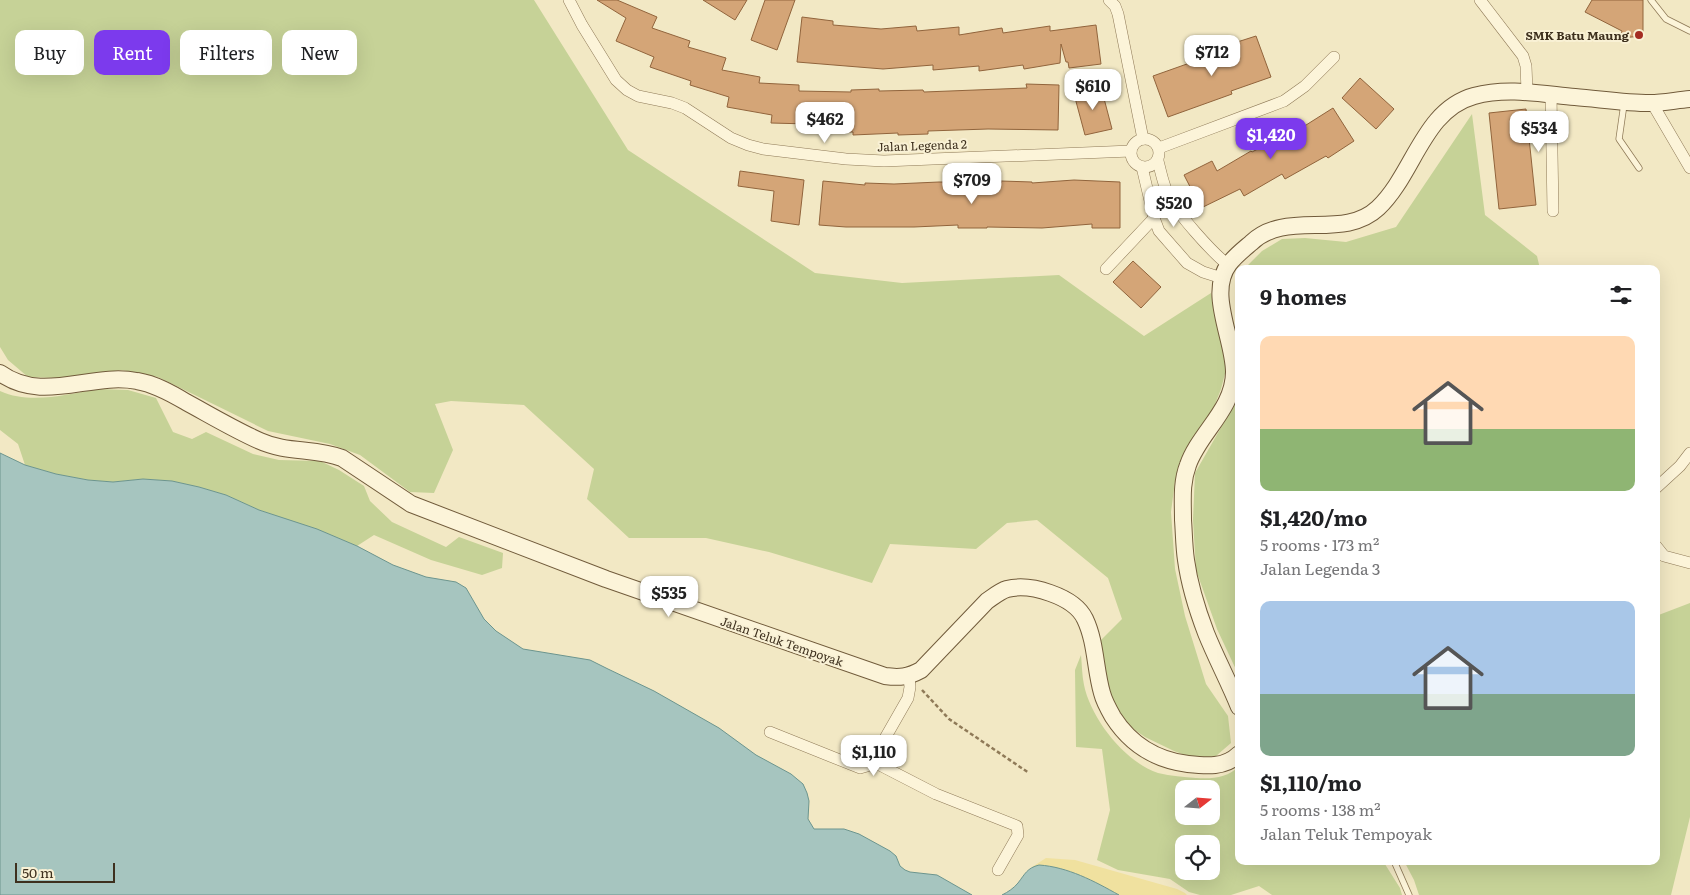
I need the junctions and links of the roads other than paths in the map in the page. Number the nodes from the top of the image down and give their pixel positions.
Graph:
1 (569, 0) edge
2 (1109, 0) edge
3 (1480, 0) edge
4 (1651, 0) edge
5 (1690, 31) edge
6 (1334, 57) dead end
7 (1527, 91) junction
8 (1551, 95) junction
9 (1690, 99) edge
10 (1625, 102) junction
11 (1652, 103) junction
12 (1143, 139) junction
13 (1159, 148) junction
14 (1131, 151) junction
15 (1158, 161) junction
16 (1142, 167) junction
17 (1639, 168) dead end
18 (1690, 168) edge
19 (1553, 211) dead end
20 (1154, 218) junction
21 (1106, 269) dead end
22 (1225, 272) junction
23 (0, 373) edge
24 (1690, 454) edge
25 (1660, 484) edge
26 (1660, 551) edge
27 (1690, 563) edge
28 (909, 677) junction
29 (1235, 698) edge
30 (770, 732) dead end
31 (1235, 757) edge
32 (872, 761) junction
33 (1396, 865) edge
34 (998, 870) dead end
35 (1409, 895) edge

1 - 14 street, Jalan Legenda 2
2 - 12 street
3 - 7 street
4 - 5 lane
6 - 13 street
7 - 8 street
7 - 22 street
8 - 10 street
8 - 19 street
9 - 11 street
10 - 11 street
10 - 17 lane
11 - 18 street
12 - 13 street
12 - 14 street
13 - 15 street
14 - 16 street
15 - 16 street
15 - 22 street
16 - 20 street
20 - 21 street
20 - 22 street
22 - 29 street
23 - 28 street, Jalan Teluk Tempoyak
24 - 25 street
26 - 27 street
28 - 31 street
28 - 32 street
30 - 32 street
32 - 34 street
33 - 35 lane

